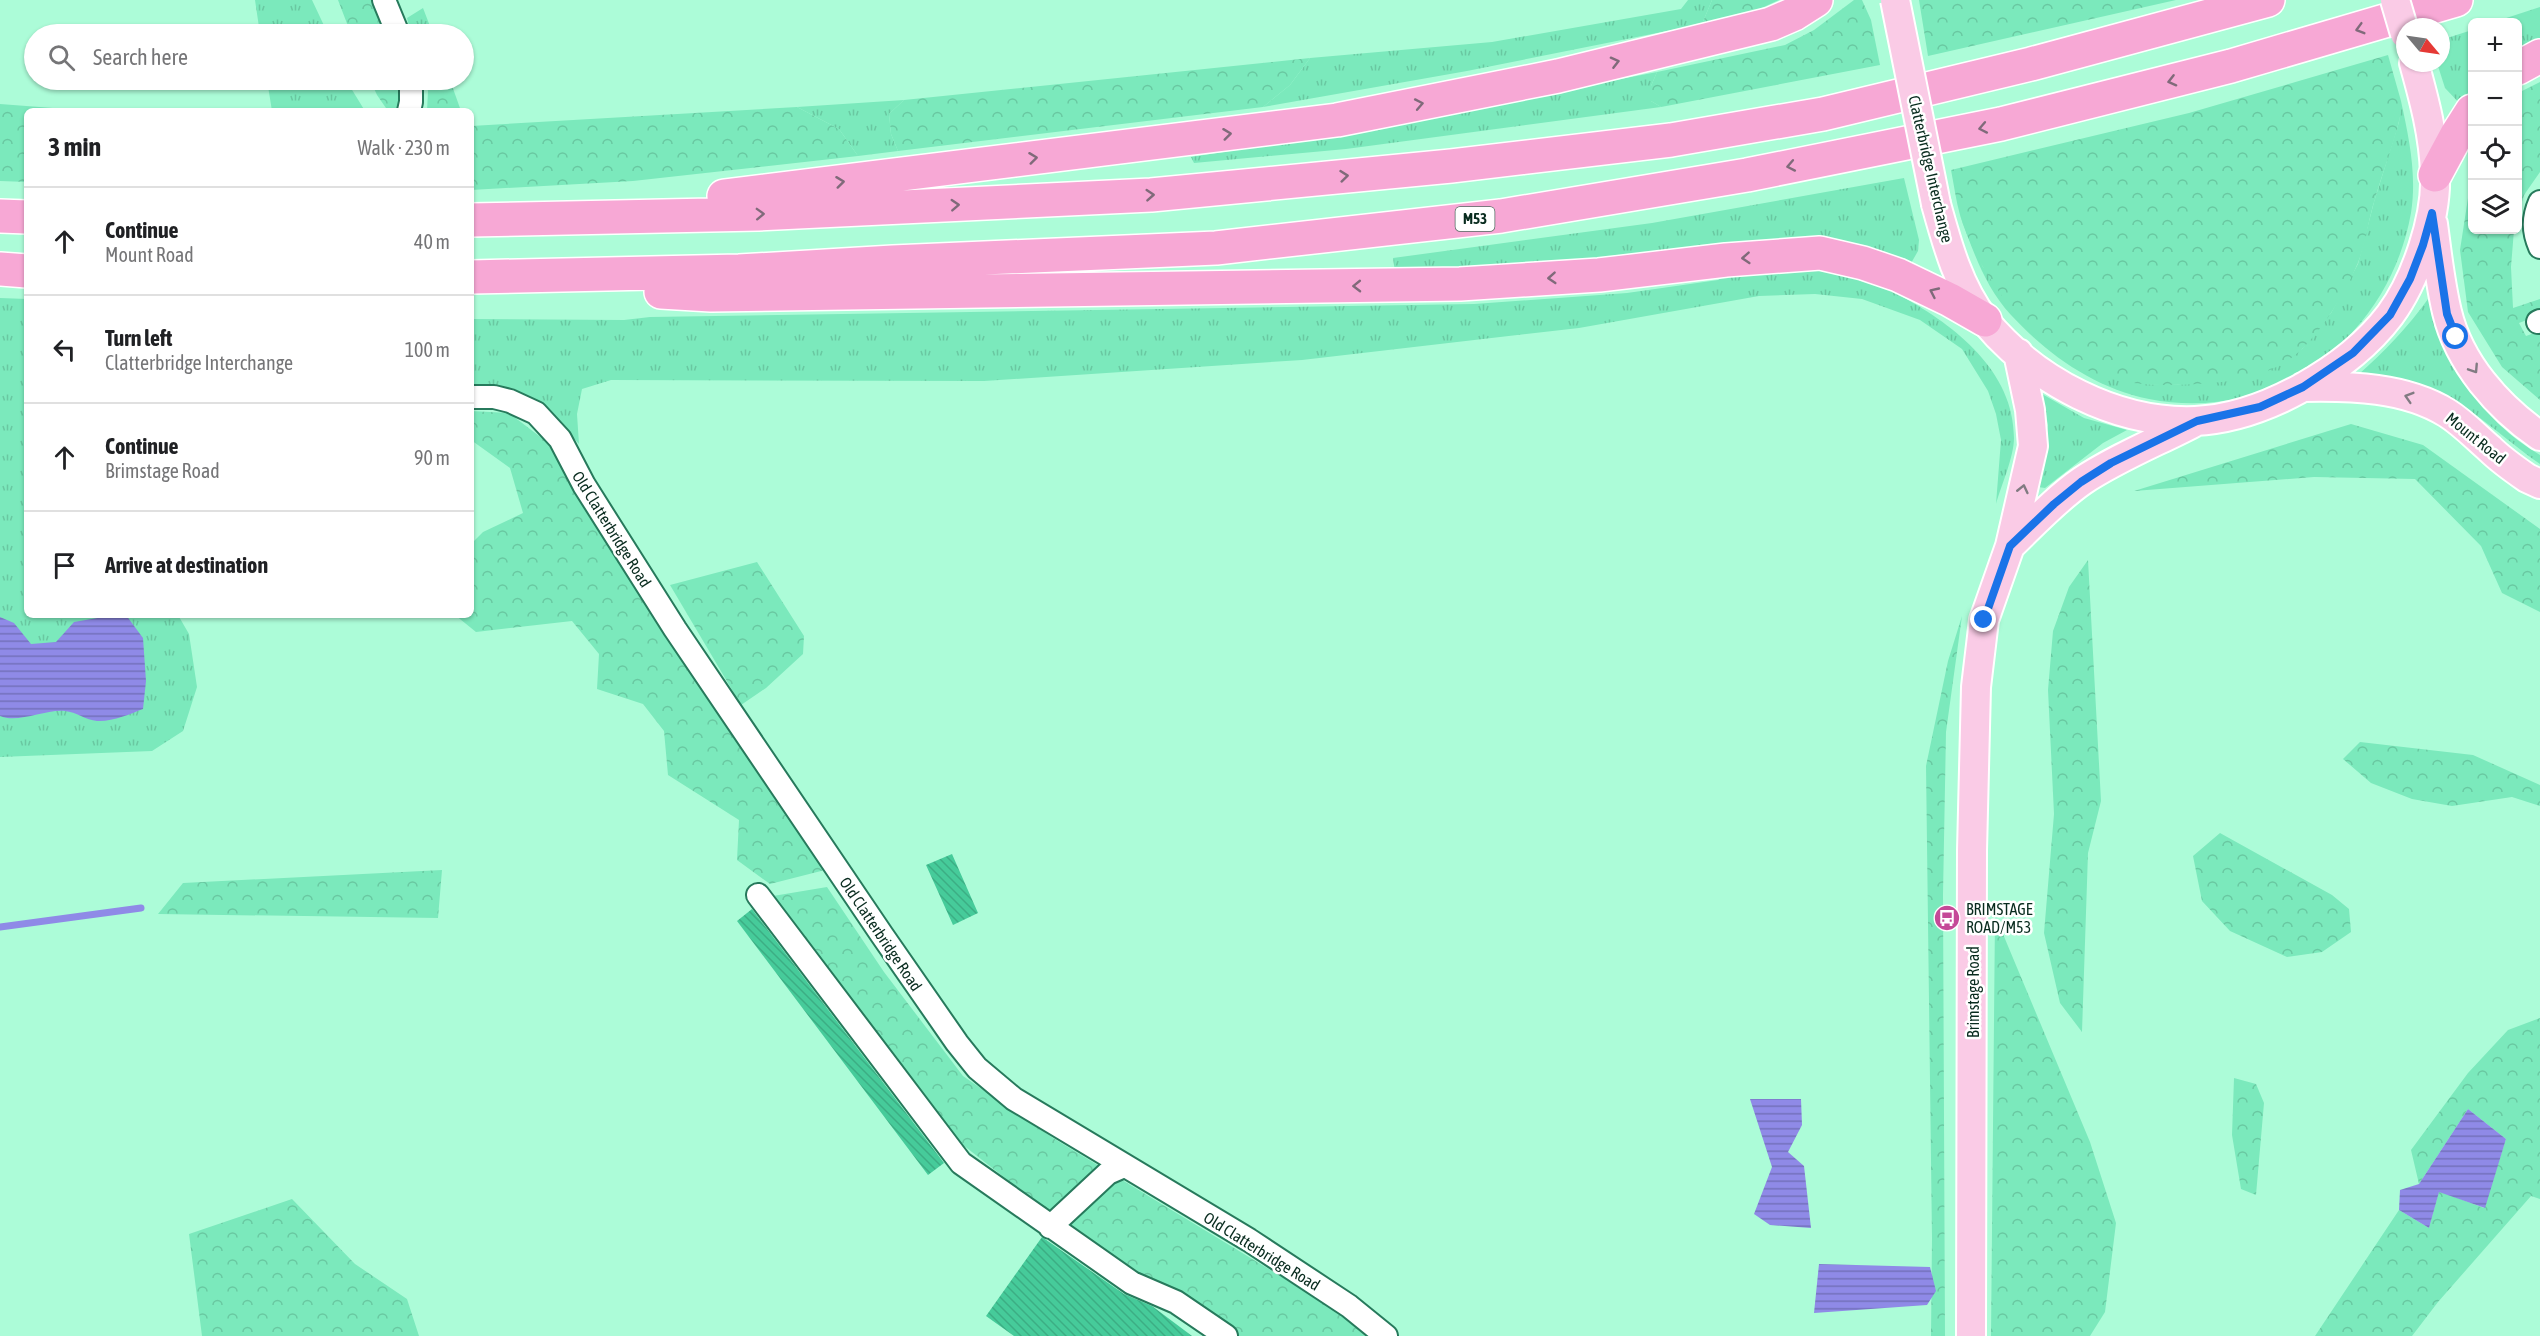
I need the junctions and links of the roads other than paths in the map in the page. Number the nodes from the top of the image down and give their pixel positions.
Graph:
1 (384, 0) edge
2 (1816, 0) edge
3 (1895, 0) edge
4 (2268, 0) edge
5 (2395, 0) edge
6 (2456, 0) edge
7 (2400, 18) edge
8 (394, 24) edge
9 (2540, 56) edge
10 (2522, 65) edge
11 (2417, 72) edge
12 (411, 90) edge
13 (408, 108) edge
14 (2468, 117) edge
15 (2435, 175) junction
16 (2540, 202) edge
17 (2432, 213) junction
18 (0, 216) edge
19 (24, 217) edge
20 (532, 219) junction
21 (474, 220) edge
22 (2540, 248) edge
23 (0, 269) edge
24 (24, 271) edge
25 (474, 279) edge
26 (474, 279) edge
27 (1985, 320) junction
28 (2018, 353) junction
29 (2303, 387) junction
30 (474, 397) edge
31 (2197, 421) junction
32 (2540, 436) edge
33 (2540, 484) edge
34 (2010, 546) junction
35 (758, 895) dead end
36 (1124, 1166) junction
37 (1050, 1227) junction
38 (1226, 1336) edge
39 (1386, 1336) edge
40 (1971, 1336) edge

1 - 8 street
20 -> 2 highway
3 - 27 main road, Clatterbridge Interchange, bridge
20 -> 4 highway
5 - 7 main road, bridge
6 -> 25 highway, M53
9 - 10 highway
11 - 15 main road, Clatterbridge Interchange
12 - 13 street
14 - 15 highway
15 - 17 main road, Clatterbridge Interchange
16 - 22 street
17 - 29 main road, Clatterbridge Interchange
17 -> 32 main road
18 - 19 highway
20 - 21 highway
23 - 24 highway
27 -> 26 highway
27 - 28 main road, Clatterbridge Interchange
28 - 31 main road, Clatterbridge Interchange
34 -> 28 main road, Brimstage Road
29 - 31 main road, Clatterbridge Interchange
33 -> 29 main road, Mount Road
30 - 36 street, Old Clatterbridge Road
31 - 34 main road, Brimstage Road
34 - 40 main road, Brimstage Road
35 - 37 street
36 - 37 street
36 - 39 street, Old Clatterbridge Road
37 - 38 street

